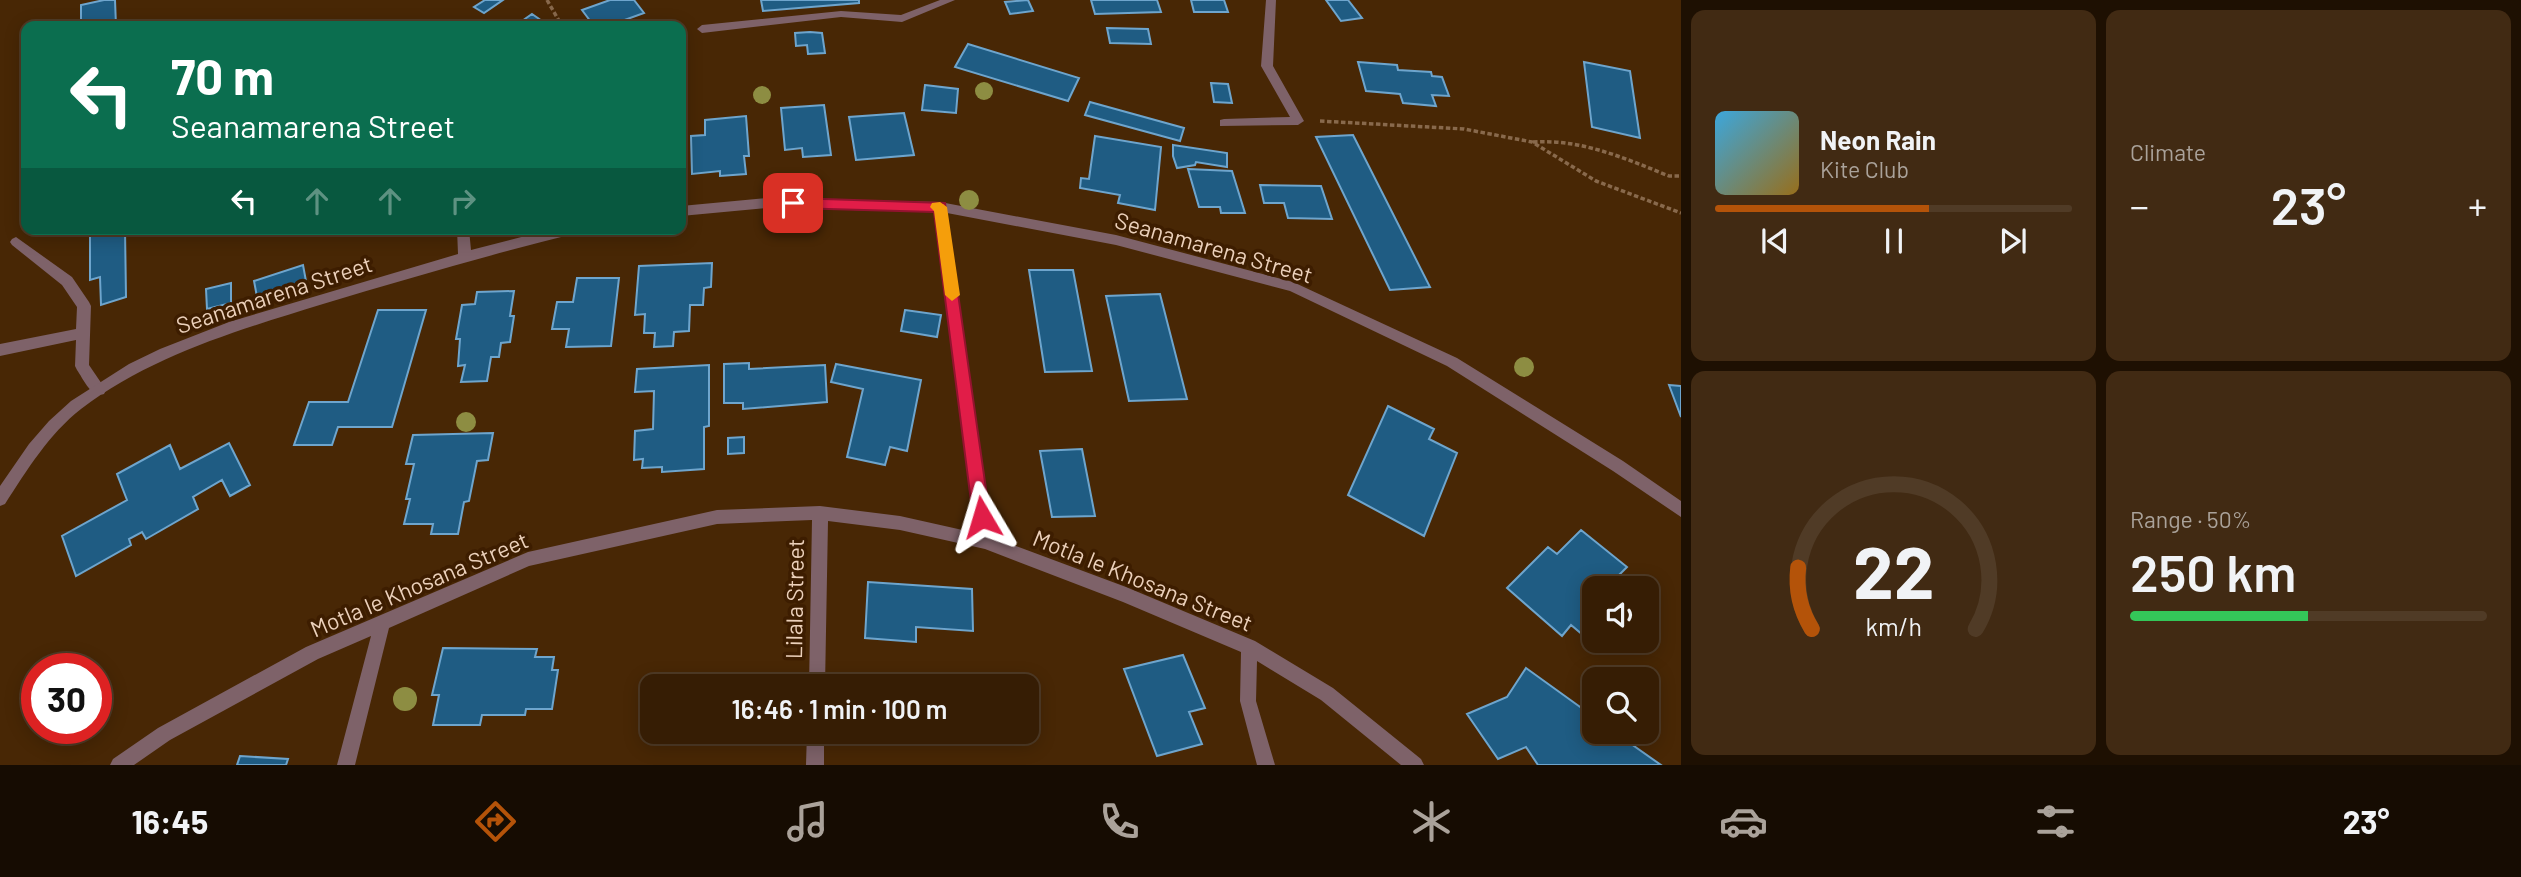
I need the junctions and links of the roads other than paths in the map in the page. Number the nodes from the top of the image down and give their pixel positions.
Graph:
1 (950, 0) edge
2 (1271, 0) edge
3 (702, 29) dead end
4 (1224, 124) dead end
5 (940, 207) junction
6 (686, 211) edge
7 (463, 235) edge
8 (549, 235) edge
9 (16, 242) dead end
10 (465, 256) junction
11 (83, 333) junction
12 (0, 350) edge
13 (99, 390) junction
14 (0, 499) edge
15 (1681, 510) edge
16 (820, 513) junction
17 (985, 542) junction
18 (383, 623) junction
19 (1249, 647) junction
20 (817, 674) edge
21 (816, 744) edge
22 (119, 765) edge
23 (346, 765) edge
24 (815, 765) edge
25 (1266, 765) edge
26 (1415, 765) edge

1 - 3 street
2 - 4 street
5 - 6 street, Seanamarena Street
5 - 15 street, Seanamarena Street
5 - 17 street
7 - 10 street
8 - 10 street, Seanamarena Street
9 - 11 street
10 - 13 street, Seanamarena Street
11 - 12 street
11 - 13 street
13 - 14 street, Seanamarena Street
16 - 17 street, Motla le Khosana Street
16 - 18 street, Motla le Khosana Street
16 - 20 street, Lilala Street
17 - 19 street, Motla le Khosana Street
18 - 22 street, Motla le Khosana Street
18 - 23 street
19 - 25 street
19 - 26 street, Motla le Khosana Street
21 - 24 street

